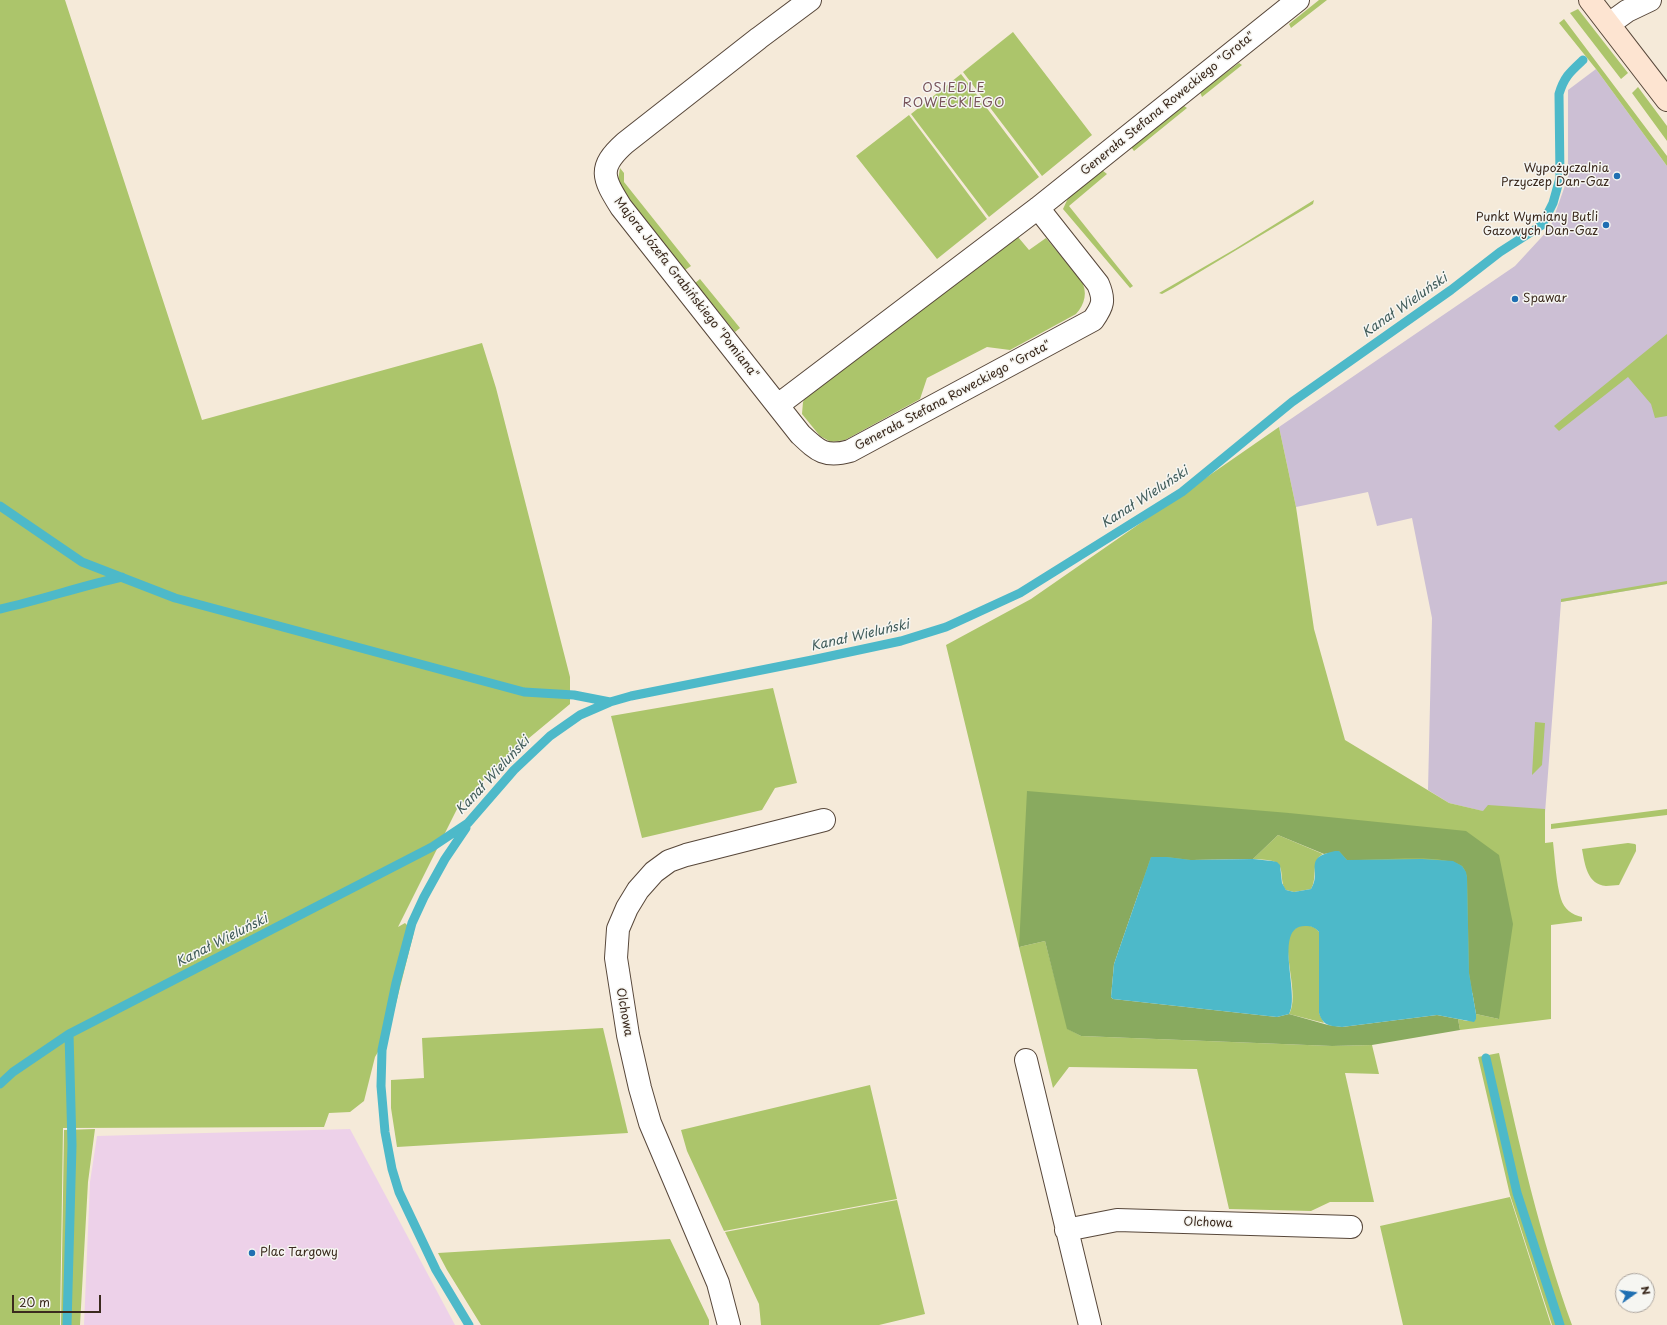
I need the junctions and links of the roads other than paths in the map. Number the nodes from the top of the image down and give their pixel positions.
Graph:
1 (1298, 0) edge
2 (1590, 0) edge
3 (1650, 0) edge
4 (800, 3) edge
5 (1609, 24) junction
6 (1667, 100) edge
7 (1038, 208) junction
8 (778, 405) junction
9 (824, 820) dead end
10 (1026, 1060) dead end
11 (1351, 1227) dead end
12 (1066, 1230) junction
13 (729, 1325) edge
14 (1090, 1325) edge

1 - 7 street, Generała Stefana Roweckiego "Grota"
2 - 5 street
3 - 5 street
4 - 8 street, Majora Józefa Grabińskiego "Pomiana"
5 - 6 street
7 - 8 street, Generała Stefana Roweckiego "Grota"
7 - 8 street, Generała Stefana Roweckiego "Grota"
9 - 13 street, Olchowa
10 - 12 street
11 - 12 street, Olchowa
12 - 14 street

